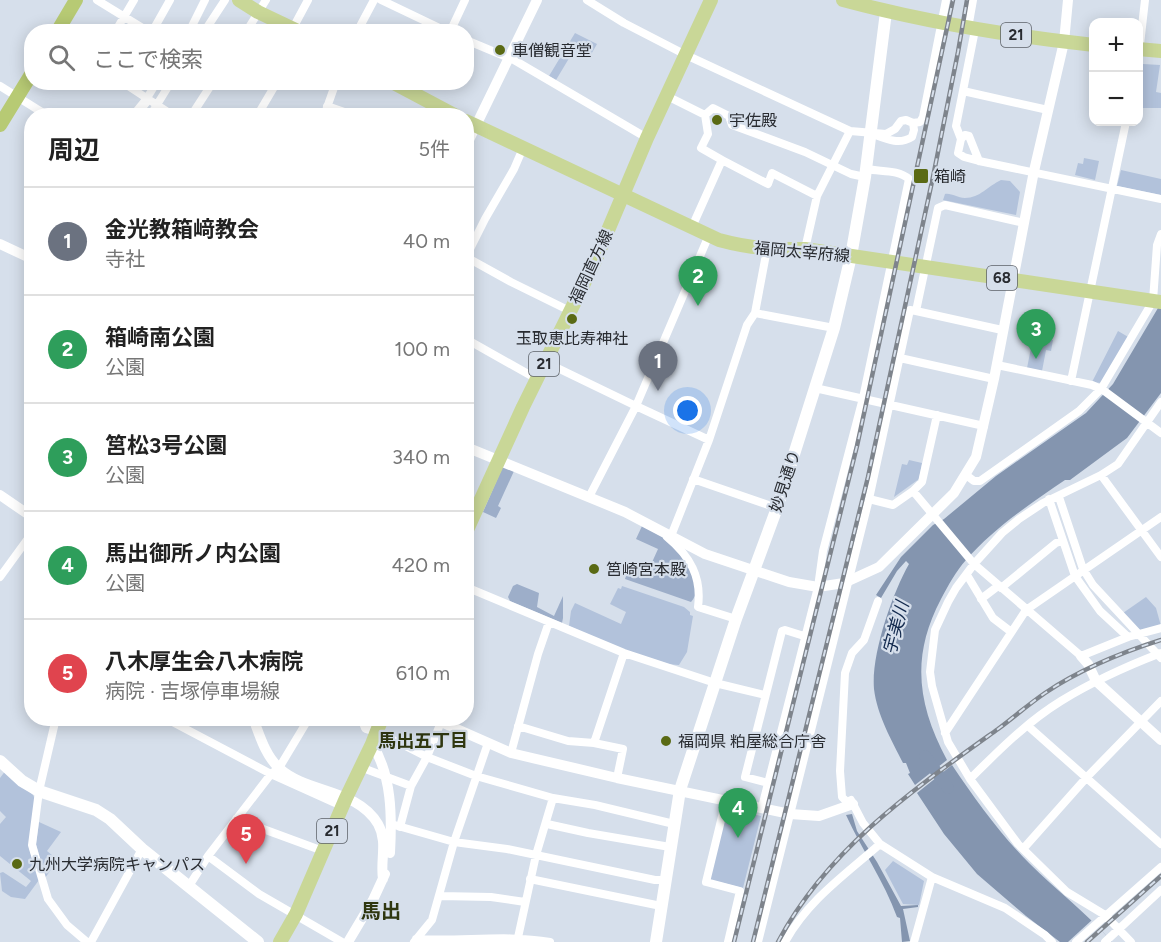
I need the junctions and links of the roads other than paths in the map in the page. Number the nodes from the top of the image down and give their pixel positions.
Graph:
1 (76, 0) edge
2 (97, 0) edge
3 (134, 0) edge
4 (170, 0) edge
5 (204, 0) edge
6 (225, 0) edge
7 (239, 0) edge
8 (266, 0) edge
9 (308, 0) edge
10 (381, 0) edge
11 (465, 0) edge
12 (537, 0) edge
13 (587, 0) edge
14 (711, 0) edge
15 (843, 0) edge
16 (946, 0) edge
17 (974, 0) edge
18 (1068, 0) edge
19 (1145, 0) edge
20 (600, 3) edge
21 (888, 6) edge
22 (258, 12) junction
23 (124, 16) junction
24 (1143, 18) edge
25 (942, 23) junction
26 (62, 24) edge
27 (120, 24) edge
28 (137, 24) edge
29 (155, 24) edge
30 (192, 24) edge
31 (209, 24) edge
32 (251, 24) edge
33 (282, 24) edge
34 (298, 24) edge
35 (363, 24) edge
36 (432, 24) edge
37 (453, 24) edge
38 (972, 29) junction
39 (1064, 42) junction
40 (474, 43) edge
41 (1089, 44) edge
42 (1161, 51) edge
43 (1143, 53) edge
44 (686, 55) junction
45 (509, 58) junction
46 (24, 84) edge
47 (0, 86) edge
48 (134, 90) edge
49 (152, 90) edge
50 (166, 90) edge
51 (208, 90) edge
52 (272, 90) edge
53 (333, 90) edge
54 (407, 90) edge
55 (963, 92) junction
56 (16, 96) junction
57 (667, 96) junction
58 (147, 98) junction
59 (157, 104) junction
60 (327, 106) joint
61 (35, 108) edge
62 (140, 108) edge
63 (155, 108) edge
64 (163, 108) edge
65 (196, 108) edge
66 (262, 108) edge
67 (333, 108) edge
68 (441, 108) edge
69 (1048, 110) junction
70 (705, 116) junction
71 (474, 118) edge
72 (913, 123) junction
73 (474, 124) edge
74 (0, 125) edge
75 (1125, 126) edge
76 (850, 131) junction
77 (870, 133) junction
78 (647, 138) junction
79 (961, 139) junction
80 (523, 148) junction
81 (722, 160) junction
82 (980, 161) junction
83 (835, 165) junction
84 (1034, 171) junction
85 (866, 173) junction
86 (1112, 188) junction
87 (623, 196) junction
88 (817, 196) junction
89 (1161, 199) edge
90 (1024, 223) junction
91 (692, 227) junction
92 (1161, 234) edge
93 (709, 235) junction
94 (474, 241) edge
95 (0, 244) edge
96 (767, 249) junction
97 (805, 249) junction
98 (24, 256) edge
99 (852, 256) junction
100 (474, 261) edge
101 (892, 263) junction
102 (925, 266) junction
103 (1012, 279) junction
104 (1090, 291) junction
105 (1157, 302) edge
106 (570, 311) junction
107 (916, 311) junction
108 (754, 312) junction
109 (834, 328) junction
110 (1002, 330) junction
111 (474, 345) edge
112 (900, 358) junction
113 (545, 362) junction
114 (997, 365) junction
115 (537, 379) junction
116 (994, 379) junction
117 (1071, 381) junction
118 (815, 388) junction
119 (1102, 390) junction
120 (863, 398) junction
121 (1161, 402) edge
122 (890, 404) junction
123 (636, 406) junction
124 (937, 415) junction
125 (1145, 421) junction
126 (984, 426) junction
127 (1161, 433) edge
128 (709, 440) junction
129 (474, 450) edge
130 (498, 461) junction
131 (1101, 475) junction
132 (966, 476) junction
133 (693, 479) junction
134 (913, 491) junction
135 (0, 495) edge
136 (590, 497) junction
137 (1054, 498) junction
138 (869, 499) junction
139 (777, 508) junction
140 (24, 512) edge
141 (474, 514) edge
142 (934, 517) junction
143 (1161, 517) edge
144 (655, 527) junction
145 (1141, 531) junction
146 (671, 536) junction
147 (1062, 541) junction
148 (24, 544) edge
149 (1161, 557) edge
150 (972, 562) junction
151 (1083, 569) junction
152 (754, 570) junction
153 (966, 575) junction
154 (1075, 576) junction
155 (0, 577) edge
156 (849, 582) junction
157 (818, 587) junction
158 (999, 587) junction
159 (474, 590) edge
160 (981, 599) junction
161 (878, 601) dead end
162 (1026, 610) junction
163 (736, 619) junction
164 (549, 622) junction
165 (1161, 628) edge
166 (1010, 632) junction
167 (1139, 634) junction
168 (804, 636) junction
169 (1128, 637) junction
170 (624, 653) junction
171 (1160, 655) edge
172 (1081, 656) junction
173 (1096, 681) junction
174 (715, 683) junction
175 (765, 695) junction
176 (1161, 701) edge
177 (1141, 721) junction
178 (54, 726) edge
179 (182, 726) edge
180 (257, 726) edge
181 (304, 726) edge
182 (439, 726) edge
183 (452, 726) edge
184 (518, 726) junction
185 (1028, 726) junction
186 (377, 731) edge
187 (945, 733) junction
188 (1161, 740) edge
189 (488, 743) junction
190 (594, 743) junction
191 (511, 753) junction
192 (427, 756) junction
193 (0, 761) edge
194 (360, 767) junction
195 (275, 771) junction
196 (385, 775) junction
197 (476, 776) junction
198 (1088, 777) junction
199 (617, 778) junction
200 (970, 778) junction
201 (768, 783) junction
202 (411, 786) junction
203 (680, 790) junction
204 (39, 791) junction
205 (553, 798) junction
206 (726, 800) junction
207 (344, 802) junction
208 (853, 804) junction
209 (762, 807) junction
210 (790, 814) junction
211 (236, 819) junction
212 (547, 824) junction
213 (674, 824) junction
214 (395, 826) junction
215 (454, 842) junction
216 (880, 844) junction
217 (1161, 844) edge
218 (670, 847) junction
219 (141, 849) junction
220 (1023, 849) junction
221 (322, 852) junction
222 (536, 855) junction
223 (208, 856) junction
224 (1161, 867) edge
225 (932, 877) junction
226 (383, 879) junction
227 (530, 879) junction
228 (665, 880) junction
229 (189, 886) junction
230 (1161, 890) edge
231 (440, 896) junction
232 (525, 902) junction
233 (661, 906) junction
234 (296, 914) junction
235 (1104, 917) junction
236 (1117, 930) junction
237 (518, 940) edge
238 (415, 941) edge
239 (89, 942) edge
240 (258, 942) edge
241 (279, 942) edge
242 (342, 942) edge
243 (348, 942) edge
244 (550, 942) edge
245 (656, 942) edge
246 (728, 942) edge
247 (758, 942) edge
248 (785, 942) edge
249 (914, 942) edge
250 (1052, 942) edge
251 (1076, 942) edge
252 (1105, 942) edge
253 (1131, 942) edge

1 - 26 highway
2 - 23 street
3 - 23 street
4 - 29 street
5 - 30 street
6 - 31 street
7 - 22 main road
8 - 22 street
9 - 34 street
10 - 35 street
10 - 36 street
11 - 37 street
12 - 45 street
13 - 20 street
14 - 44 main road, 福岡直方線 / 21
15 - 21 main road, 21
16 - 25 street
17 - 38 street
18 - 39 street
19 - 24 street
20 - 44 street
21 - 25 main road, 21
21 - 77 main road, 妙見通り
22 - 32 street
22 - 33 main road
23 - 27 street
23 - 28 street
25 - 38 main road, 21
25 - 72 street
38 - 39 main road, 21
38 - 55 street
39 - 41 main road, 21
39 - 69 street
40 - 45 street
42 - 43 main road
44 - 57 main road, 福岡直方線 / 21
44 - 76 street
45 - 71 street
45 - 78 street
46 - 56 highway
47 - 56 street
48 - 58 street
49 - 58 street
50 - 59 street
51 - 65 street
52 - 66 street
53 - 60 street
54 - 68 main road
55 - 69 street
55 - 79 street
56 - 61 street
56 - 74 highway
57 - 70 street
57 - 78 main road, 福岡直方線 / 21
58 - 59 street
58 - 62 street
59 - 63 street
59 - 64 street
60 - 67 street
69 - 84 street
70 - 81 street
70 - 83 street
72 - 77 street
72 - 77 street
73 - 80 main road, 福岡太宰府線 / 68
75 - 86 street
76 - 77 street
76 - 83 street
77 - 85 main road, 妙見通り
78 - 87 main road, 福岡直方線 / 21
79 - 82 street
79 - 82 street
80 - 87 main road, 福岡太宰府線 / 68
80 - 94 street
81 - 88 street
81 - 91 street
82 - 84 street
83 - 85 street
83 - 88 street
84 - 86 street
84 - 90 street
85 - 99 main road, 妙見通り
85 - 101 street
86 - 89 street
86 - 104 street
87 - 91 main road, 福岡太宰府線 / 68
87 - 106 main road, 福岡直方線 / 21
88 - 97 street
90 - 102 street
90 - 103 street
91 - 93 main road, 福岡太宰府線 / 68
92 - 105 street
93 - 96 main road, 福岡太宰府線 / 68
93 - 123 street
95 - 98 street
96 - 97 main road, 福岡太宰府線 / 68
96 - 108 street
97 - 99 main road, 福岡太宰府線 / 68
99 - 101 main road, 福岡太宰府線 / 68
99 - 109 main road, 妙見通り
100 - 106 street
101 - 102 main road, 福岡太宰府線 / 68
101 - 120 street
102 - 103 main road, 福岡太宰府線 / 68
102 - 107 street
103 - 104 main road, 福岡太宰府線 / 68
103 - 110 street
104 - 105 main road, 福岡太宰府線 / 68
104 - 117 street
105 - 119 street
106 - 113 main road, 福岡直方線 / 21
107 - 110 street
107 - 112 street
108 - 109 street
108 - 128 street
109 - 118 main road, 妙見通り
110 - 114 street
111 - 115 street
112 - 116 street
112 - 122 street
113 - 115 main road, 福岡直方線 / 21
113 - 123 street
114 - 116 street
114 - 117 street
115 - 130 main road, 福岡直方線 / 21
116 - 126 street
117 - 119 street
118 - 120 street
118 - 139 main road, 妙見通り
119 - 125 street
119 - 132 street
120 - 122 street
120 - 157 street
121 - 125 street
122 - 124 street
122 - 138 street
123 - 128 street
123 - 136 street
124 - 126 street
124 - 134 street
125 - 127 street
125 - 131 street
126 - 132 street
128 - 133 street
129 - 130 street
130 - 136 street
130 - 141 main road, 福岡直方線 / 21
131 - 137 street
131 - 145 street
132 - 142 street
133 - 139 street
133 - 146 street
134 - 138 street
134 - 142 street
135 - 140 street
136 - 144 street
137 - 147 street
137 - 150 street
137 - 151 street
138 - 156 street
139 - 152 main road, 妙見通り
142 - 150 street
142 - 156 street
143 - 145 street
144 - 146 street
144 - 163 street
145 - 149 street
145 - 151 street
146 - 152 street
147 - 154 street
147 - 158 street
148 - 155 street
150 - 153 street
150 - 158 street
151 - 154 street
151 - 167 street
152 - 157 street
152 - 163 main road, 妙見通り
153 - 160 street
153 - 187 street
154 - 162 street
154 - 169 street
156 - 157 street
156 - 210 street
157 - 168 street
158 - 160 street
158 - 162 street
159 - 164 street
160 - 166 street
161 - 208 street
162 - 166 street
162 - 172 street
163 - 174 main road, 妙見通り
164 - 170 street
164 - 184 street
165 - 167 street
166 - 187 street
167 - 169 street
167 - 171 street
168 - 175 street
168 - 201 street
169 - 172 street
170 - 174 street
170 - 190 street
171 - 173 street
172 - 173 street
173 - 177 street
173 - 185 street
174 - 175 street
174 - 203 main road, 妙見通り
175 - 201 street
176 - 177 street
177 - 188 street
177 - 198 street
178 - 204 street
179 - 195 street
180 - 195 street
181 - 195 street
182 - 192 street
183 - 189 street
184 - 190 street
184 - 191 street
185 - 198 street
185 - 200 street
186 - 192 street
186 - 194 main road, 21
186 - 196 street
187 - 200 street
189 - 191 street
189 - 197 street
190 - 199 street
191 - 199 street
192 - 197 street
192 - 202 street
193 - 204 main road
194 - 196 street
194 - 207 main road, 21
195 - 207 street
195 - 211 street
196 - 202 street
196 - 214 street
197 - 205 street
197 - 215 street
198 - 217 street
198 - 220 street
199 - 203 street
200 - 220 street
201 - 209 street
202 - 214 street
203 - 206 street
203 - 213 main road, 妙見通り
204 - 219 main road
204 - 239 street
205 - 212 street
205 - 213 street
206 - 209 street
206 - 246 street
207 - 221 main road, 21
207 - 226 street
208 - 210 street
208 - 216 street
209 - 210 street
210 - 247 street
211 - 221 street
211 - 223 street
212 - 218 street
212 - 222 street
213 - 218 main road, 妙見通り
214 - 215 street
214 - 226 street
215 - 222 street
215 - 231 street
216 - 225 street
216 - 248 street
218 - 228 main road, 妙見通り
219 - 229 main road
219 - 239 street
220 - 235 street
221 - 234 main road, 21
222 - 227 street
222 - 228 street
223 - 229 street
223 - 234 street
224 - 235 street
225 - 249 street
225 - 250 street
226 - 243 street
227 - 232 street
227 - 233 street
228 - 233 main road, 妙見通り
229 - 240 main road
230 - 236 street
231 - 232 street
231 - 238 street
232 - 237 street
233 - 245 main road, 妙見通り
234 - 241 main road, 21
234 - 242 street
235 - 236 street
235 - 251 street
236 - 252 street
236 - 253 street
237 - 238 street
237 - 244 street

